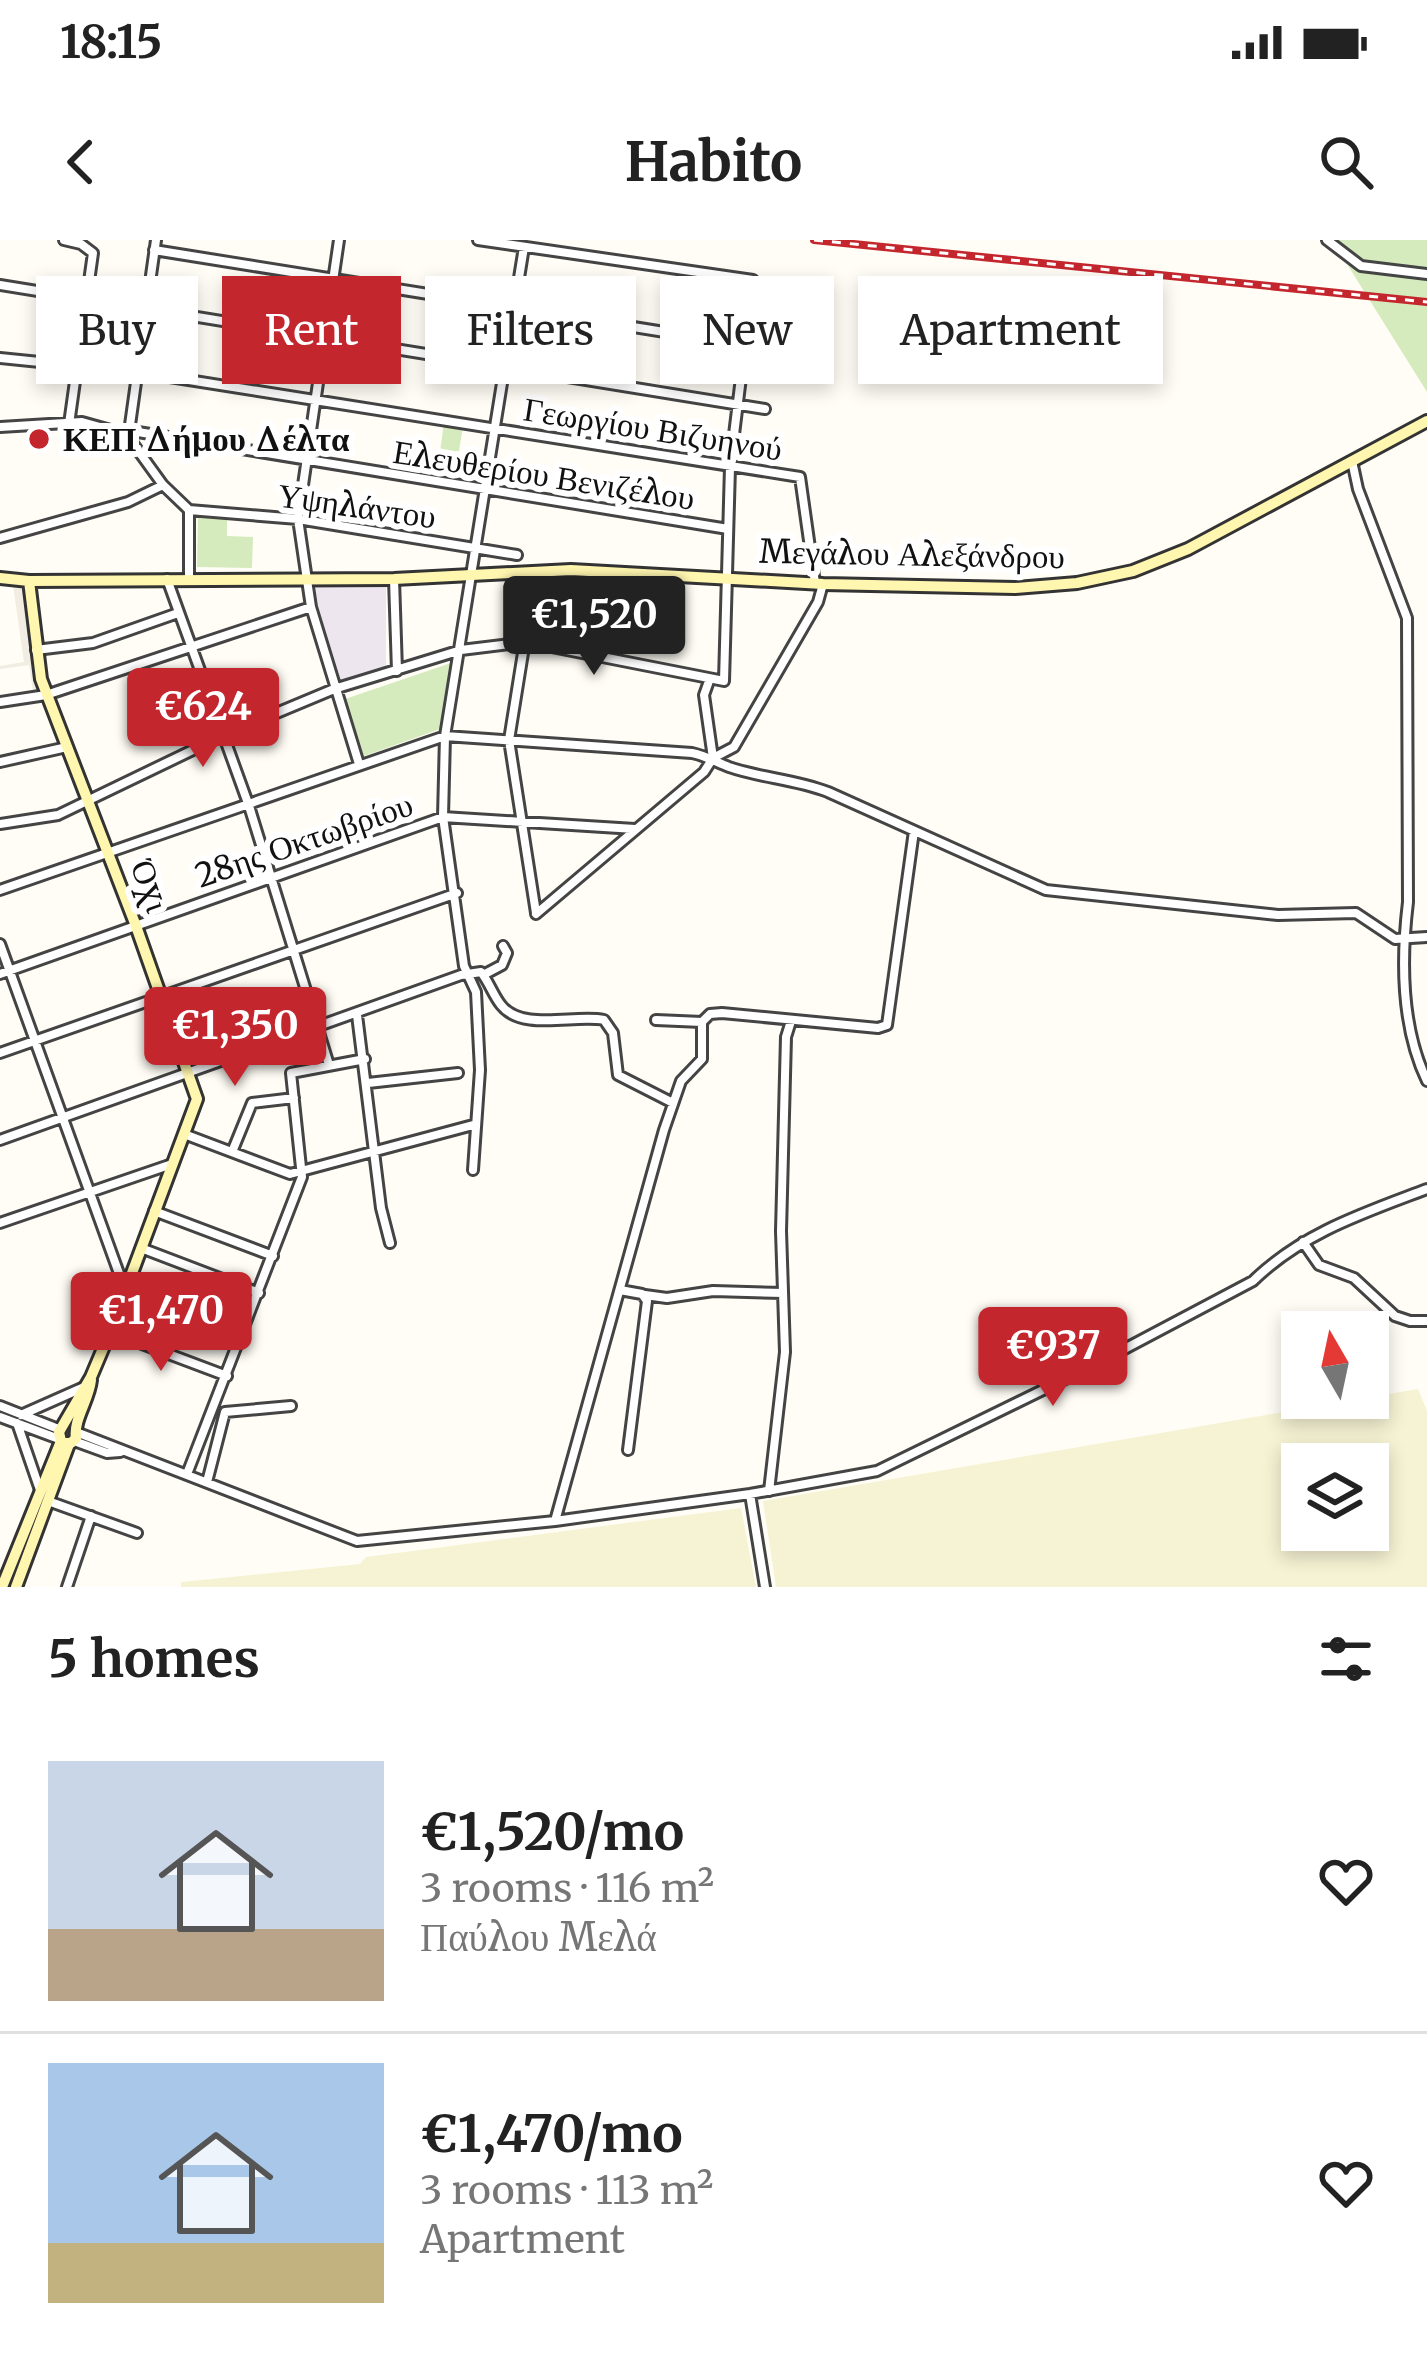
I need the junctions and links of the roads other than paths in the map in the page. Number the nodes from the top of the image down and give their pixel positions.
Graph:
1 (64, 240) edge
2 (339, 240) edge
3 (478, 240) edge
4 (1327, 240) edge
5 (155, 245) edge
6 (524, 247) junction
7 (1427, 274) edge
8 (90, 276) edge
9 (151, 276) edge
10 (314, 276) edge
11 (335, 276) edge
12 (519, 276) edge
13 (724, 276) edge
14 (0, 285) edge
15 (36, 292) edge
16 (0, 358) edge
17 (36, 362) edge
18 (198, 381) edge
19 (75, 384) edge
20 (137, 384) edge
21 (319, 384) edge
22 (500, 384) edge
23 (600, 384) edge
24 (737, 384) edge
25 (316, 400) junction
26 (735, 405) junction
27 (765, 409) dead end
28 (1427, 421) edge
29 (69, 424) junction
30 (0, 427) edge
31 (493, 428) junction
32 (131, 432) junction
33 (307, 460) junction
34 (1352, 460) junction
35 (730, 467) junction
36 (164, 485) junction
37 (486, 490) junction
38 (190, 510) junction
39 (298, 519) junction
40 (728, 529) junction
41 (0, 538) edge
42 (476, 548) junction
43 (517, 555) dead end
44 (536, 572) junction
45 (467, 577) junction
46 (0, 578) edge
47 (304, 578) junction
48 (167, 579) junction
49 (189, 579) junction
50 (394, 579) junction
51 (729, 579) junction
52 (29, 581) junction
53 (819, 583) junction
54 (311, 607) junction
55 (178, 613) junction
56 (526, 642) junction
57 (190, 645) junction
58 (36, 650) junction
59 (461, 650) junction
60 (397, 671) junction
61 (710, 681) junction
62 (334, 689) junction
63 (46, 694) junction
64 (0, 702) edge
65 (224, 734) junction
66 (445, 736) junction
67 (509, 740) junction
68 (68, 747) junction
69 (713, 758) junction
70 (0, 762) edge
71 (359, 764) junction
72 (89, 802) junction
73 (249, 806) junction
74 (443, 817) junction
75 (519, 821) junction
76 (0, 824) edge
77 (635, 829) junction
78 (914, 831) junction
79 (109, 853) junction
80 (271, 876) junction
81 (0, 890) edge
82 (457, 893) junction
83 (136, 926) junction
84 (1427, 937) edge
85 (1403, 941) junction
86 (0, 944) edge
87 (503, 946) dead end
88 (294, 950) junction
89 (5, 972) edge
90 (466, 974) junction
91 (484, 974) junction
92 (159, 997) junction
93 (357, 1015) junction
94 (656, 1020) dead end
95 (790, 1020) junction
96 (702, 1022) junction
97 (317, 1029) junction
98 (35, 1040) junction
99 (0, 1053) edge
100 (365, 1059) junction
101 (329, 1065) junction
102 (189, 1073) junction
103 (458, 1073) dead end
104 (1427, 1081) edge
105 (368, 1083) junction
106 (294, 1098) junction
107 (674, 1104) junction
108 (62, 1118) junction
109 (474, 1125) junction
110 (183, 1134) junction
111 (0, 1140) edge
112 (375, 1151) junction
113 (232, 1152) junction
114 (172, 1164) junction
115 (302, 1169) junction
116 (472, 1170) dead end
117 (1427, 1189) edge
118 (88, 1193) junction
119 (154, 1211) junction
120 (0, 1223) edge
121 (1303, 1242) junction
122 (390, 1243) dead end
123 (141, 1248) junction
124 (273, 1256) junction
125 (125, 1290) junction
126 (620, 1290) junction
127 (259, 1293) junction
128 (782, 1293) junction
129 (644, 1295) junction
130 (1427, 1321) edge
131 (110, 1332) junction
132 (227, 1376) junction
133 (91, 1377) junction
134 (82, 1388) junction
135 (0, 1406) edge
136 (291, 1406) dead end
137 (0, 1417) edge
138 (19, 1419) junction
139 (67, 1435) junction
140 (628, 1450) dead end
141 (187, 1474) junction
142 (207, 1482) junction
143 (769, 1491) junction
144 (44, 1495) junction
145 (751, 1495) junction
146 (91, 1516) junction
147 (555, 1521) junction
148 (137, 1533) dead end
149 (2, 1587) edge
150 (16, 1587) edge
151 (68, 1587) edge
152 (765, 1587) edge

1 - 8 street
2 - 11 street
3 - 6 street
4 - 7 street
5 - 9 street
5 - 10 street
6 - 12 street
6 - 13 street
14 - 15 street
16 - 17 street, Γεωργίου Βιζυηνού
18 - 25 street, Γεωργίου Βιζυηνού
19 - 29 street
20 - 32 street
21 - 25 street
22 - 31 street
23 - 26 street
24 - 26 street
25 - 31 street, Γεωργίου Βιζυηνού
25 - 33 street
26 - 27 street
26 - 35 street
28 - 34 street, Μεγάλου Αλεξάνδρου
29 - 30 street, Ελευθερίου Βενιζέλου
29 - 32 street, Ελευθερίου Βενιζέλου
31 - 35 street, Γεωργίου Βιζυηνού
31 - 37 street
32 - 33 street, Ελευθερίου Βενιζέλου
32 - 36 street
33 - 37 street, Ελευθερίου Βενιζέλου
33 - 39 street
34 - 53 street, Μεγάλου Αλεξάνδρου
34 - 85 street
35 - 40 street
35 - 53 street, Γεωργίου Βιζυηνού
36 - 38 street
36 - 41 street
37 - 40 street, Ελευθερίου Βενιζέλου
37 - 42 street
38 - 39 street, Υψηλάντου
38 - 49 street
39 - 42 street, Υψηλάντου
39 - 47 street
40 - 51 street
42 - 43 street, Υψηλάντου
42 - 45 street
44 - 45 street, Μεγάλου Αλεξάνδρου
44 - 51 street, Μεγάλου Αλεξάνδρου
44 - 56 street
45 - 50 street, Μεγάλου Αλεξάνδρου
45 - 59 street
46 - 52 street, Μεγάλου Αλεξάνδρου
47 - 49 street, Μεγάλου Αλεξάνδρου
47 - 50 street, Μεγάλου Αλεξάνδρου
47 - 54 street
48 - 49 street, Μεγάλου Αλεξάνδρου
48 - 52 street, Μεγάλου Αλεξάνδρου
48 - 55 street
50 - 60 street
51 - 53 street, Μεγάλου Αλεξάνδρου
51 - 61 street
52 - 58 street, Όχι
53 - 69 street
54 - 57 street
54 - 62 street
55 - 57 street
55 - 58 street
56 - 59 street
56 - 61 street
56 - 67 street
57 - 63 street
57 - 65 street
58 - 63 street, Όχι
59 - 60 street
59 - 66 street
60 - 62 street
61 - 69 street
62 - 65 street
62 - 71 street
63 - 64 street
63 - 68 street, Όχι
65 - 72 street
65 - 73 street
66 - 67 street
66 - 71 street
66 - 74 street
67 - 69 street
67 - 75 street
68 - 70 street
68 - 72 street, Όχι
69 - 77 street
69 - 78 street
71 - 73 street
72 - 76 street
72 - 79 street, Όχι
73 - 79 street
73 - 80 street
74 - 75 street, 28ης Οκτωβρίου
74 - 80 street, 28ης Οκτωβρίου
74 - 82 street
75 - 77 street, 28ης Οκτωβρίου
75 - 77 street
78 - 85 street
78 - 95 street
79 - 81 street
79 - 83 street, Όχι
80 - 83 street, 28ης Οκτωβρίου
80 - 88 street
82 - 88 street
82 - 90 street
83 - 89 street, 28ης Οκτωβρίου
83 - 92 street, Όχι
84 - 85 street
85 - 104 street
86 - 89 street
87 - 91 street
88 - 92 street
88 - 97 street
89 - 98 street
90 - 91 street
90 - 93 street
90 - 109 street
91 - 107 street
92 - 98 street
92 - 102 street, Όχι
93 - 97 street
93 - 100 street
94 - 96 street
95 - 96 street
95 - 128 street
96 - 107 street
97 - 101 street
97 - 102 street
98 - 99 street
98 - 108 street
100 - 101 street
100 - 105 street
101 - 106 street
102 - 108 street
102 - 110 street, Όχι
103 - 105 street
105 - 112 street
106 - 113 street
106 - 115 street
107 - 126 street
108 - 111 street
108 - 118 street
109 - 112 street
109 - 116 street
110 - 113 street
110 - 114 street, Όχι
112 - 115 street
112 - 122 street
113 - 115 street
114 - 118 street
114 - 119 street, Όχι
115 - 124 street
117 - 121 street
118 - 120 street
118 - 125 street
119 - 123 street, Όχι
119 - 124 street
121 - 130 street
121 - 143 street
123 - 125 street, Όχι
123 - 127 street
124 - 127 street
125 - 131 street, Όχι
126 - 129 street
126 - 147 street
127 - 132 street
128 - 129 street
128 - 143 street
129 - 140 street
131 - 132 street
131 - 133 street, Όχι
132 - 141 street
133 - 134 street
133 - 139 street
134 - 138 street
134 - 139 street
135 - 138 street
136 - 142 street
137 - 138 street
138 - 139 street
138 - 144 street
139 - 141 street
139 - 144 street
141 - 142 street
142 - 147 street
143 - 145 street
144 - 146 street
144 - 149 street
144 - 150 street
145 - 147 street
145 - 152 street
146 - 148 street
146 - 151 street

